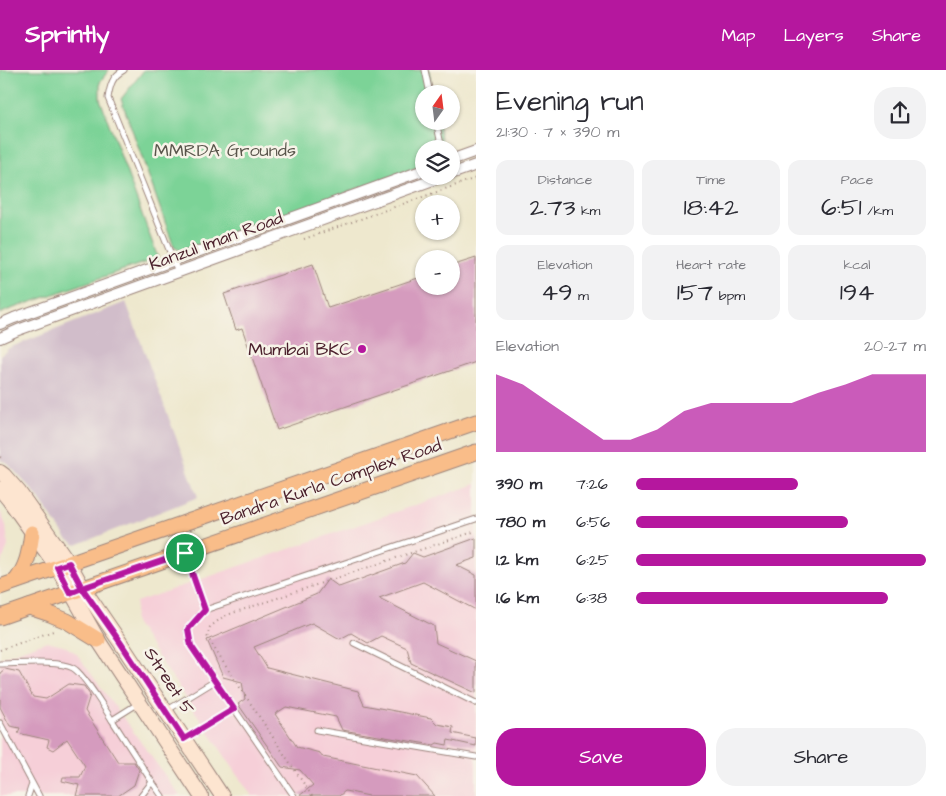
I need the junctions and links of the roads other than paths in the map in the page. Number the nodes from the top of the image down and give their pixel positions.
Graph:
1 (124, 70) edge
2 (425, 70) edge
3 (428, 85) edge
4 (476, 151) edge
5 (460, 157) edge
6 (476, 165) edge
7 (460, 171) edge
8 (415, 173) edge
9 (419, 185) edge
10 (173, 260) junction
11 (178, 272) junction
12 (0, 324) edge
13 (0, 338) edge
14 (476, 422) edge
15 (476, 452) edge
16 (0, 472) edge
17 (2, 494) edge
18 (476, 519) edge
19 (32, 533) junction
20 (185, 553) junction
21 (63, 565) junction
22 (16, 581) junction
23 (0, 587) edge
24 (76, 591) junction
25 (29, 607) junction
26 (205, 610) junction
27 (0, 617) edge
28 (98, 640) junction
29 (354, 643) dead end
30 (0, 664) edge
31 (215, 681) junction
32 (140, 703) junction
33 (476, 703) edge
34 (234, 709) junction
35 (166, 711) junction
36 (112, 720) junction
37 (0, 724) edge
38 (317, 730) dead end
39 (184, 739) junction
40 (476, 757) edge
41 (152, 782) junction
42 (32, 784) junction
43 (28, 796) edge
44 (38, 796) edge
45 (141, 796) edge
46 (162, 796) edge
47 (201, 796) edge
48 (222, 796) edge
49 (294, 796) edge

1 - 10 lane
2 - 3 lane
4 - 5 street
6 - 7 street
8 - 10 street, Kanzul Iman Road
9 - 11 street, Kanzul Iman Road
10 - 11 lane
10 - 12 street, Kanzul Iman Road
11 - 13 street, Kanzul Iman Road
14 - 21 main road, Bandra Kurla Complex Road
15 - 20 main road, Bandra Kurla Complex Road
16 - 21 street
17 - 19 street
18 - 26 lane
19 - 21 street
19 - 22 main road
20 - 24 main road, Bandra Kurla Complex Road
20 - 26 lane
21 - 22 main road, Bandra Kurla Complex Road
21 - 24 street
22 - 23 main road, Bandra Kurla Complex Road
24 - 25 main road, Bandra Kurla Complex Road
24 - 28 street, Street 5
24 - 35 street, Street 5
25 - 27 main road, Bandra Kurla Complex Road
25 - 28 main road
26 - 31 lane
28 - 32 street, Street 5
29 - 33 lane
30 - 36 lane
31 - 34 lane
31 - 35 lane
32 - 36 lane
32 - 47 street, Street 5
34 - 39 lane
34 - 49 lane
35 - 39 street, Street 5
36 - 41 lane
37 - 42 lane
38 - 40 lane
39 - 48 street, Street 5
41 - 45 lane
41 - 46 lane
42 - 43 lane
42 - 44 lane

